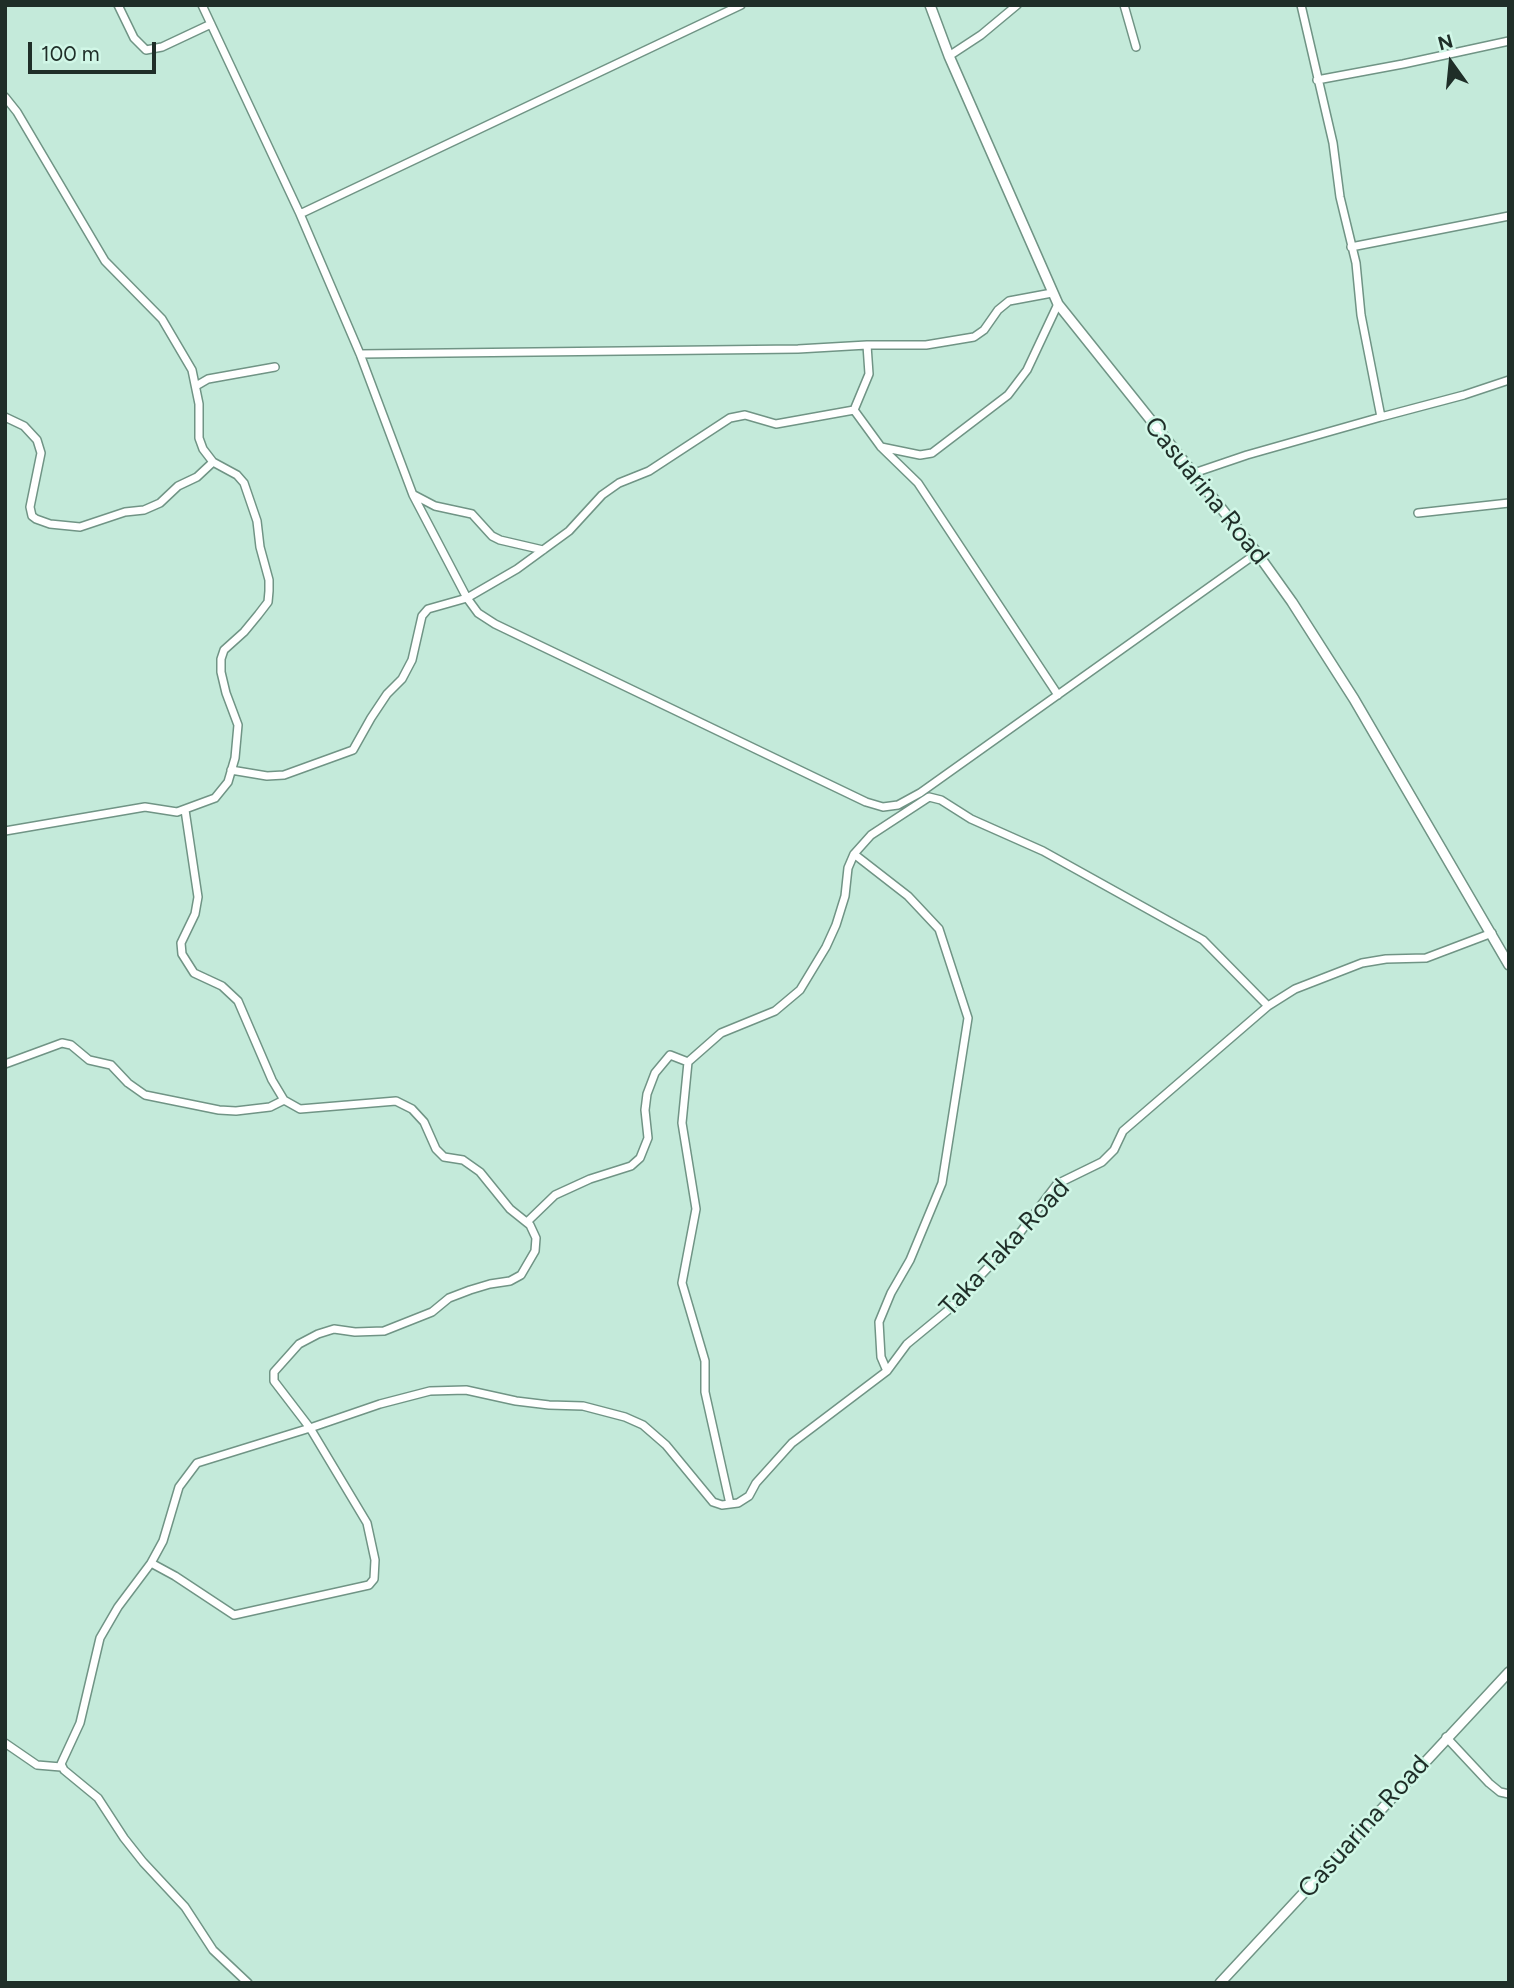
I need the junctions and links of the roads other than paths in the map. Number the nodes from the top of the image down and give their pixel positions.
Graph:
1 (118, 5) edge
2 (202, 5) edge
3 (741, 5) edge
4 (930, 5) edge
5 (1017, 5) edge
6 (1124, 5) edge
7 (1301, 5) edge
8 (211, 24) junction
9 (1509, 41) edge
10 (1136, 47) dead end
11 (949, 56) junction
12 (1317, 80) junction
13 (5, 97) edge
14 (300, 214) junction
15 (1509, 216) edge
16 (1351, 247) junction
17 (1052, 293) junction
18 (1058, 304) junction
19 (867, 345) junction
20 (360, 354) junction
21 (275, 367) dead end
22 (1509, 380) edge
23 (196, 386) junction
24 (855, 410) junction
25 (5, 417) edge
26 (1381, 417) junction
27 (881, 447) junction
28 (213, 462) junction
29 (1194, 473) junction
30 (414, 495) junction
31 (1509, 503) edge
32 (1418, 513) dead end
33 (543, 550) junction
34 (1257, 553) junction
35 (467, 598) junction
36 (1058, 695) junction
37 (231, 770) junction
38 (929, 797) junction
39 (911, 800) junction
40 (185, 810) junction
41 (5, 831) edge
42 (854, 854) junction
43 (1493, 933) junction
44 (1509, 965) edge
45 (1268, 1006) junction
46 (688, 1062) junction
47 (5, 1064) edge
48 (284, 1100) junction
49 (527, 1222) junction
50 (887, 1371) junction
51 (310, 1428) junction
52 (730, 1504) junction
53 (151, 1563) junction
54 (1509, 1672) edge
55 (1446, 1737) junction
56 (5, 1743) edge
57 (61, 1767) junction
58 (1509, 1794) edge
59 (248, 1983) edge
60 (1220, 1983) edge

1 - 8 street
2 - 8 street
3 - 14 street
4 - 11 street, Casuarina Road
5 - 11 street
6 - 10 street
7 - 12 street
8 - 14 street
9 - 12 street
11 - 17 street, Casuarina Road
12 - 16 street
13 - 23 street
14 - 20 street
15 - 16 street
16 - 26 street
17 - 18 street, Casuarina Road
17 - 19 street
18 - 27 street
18 - 29 street, Casuarina Road
19 - 20 street
19 - 24 street
20 - 30 street
21 - 23 street
22 - 26 street
23 - 28 street
24 - 27 street
24 - 33 street
25 - 28 street
26 - 29 street
27 - 36 street
28 - 37 street
29 - 34 street, Casuarina Road
30 - 33 street
30 - 35 street
31 - 32 street
33 - 35 street
34 - 36 street
34 - 43 street, Casuarina Road
35 - 37 street
35 - 39 street
36 - 39 street
37 - 40 street
38 - 39 street
38 - 42 street
38 - 45 street
40 - 41 street
40 - 48 street
42 - 46 street
42 - 50 street
43 - 44 street, Casuarina Road
43 - 45 street, Taka Taka Road
45 - 50 street, Taka Taka Road
46 - 49 street
46 - 52 street
47 - 48 street
48 - 49 street
49 - 51 street
50 - 52 street, Taka Taka Road
51 - 52 street
51 - 53 street
51 - 53 street
53 - 57 street
54 - 55 street, Casuarina Road
55 - 58 street
55 - 60 street, Casuarina Road
56 - 57 street
57 - 59 street

